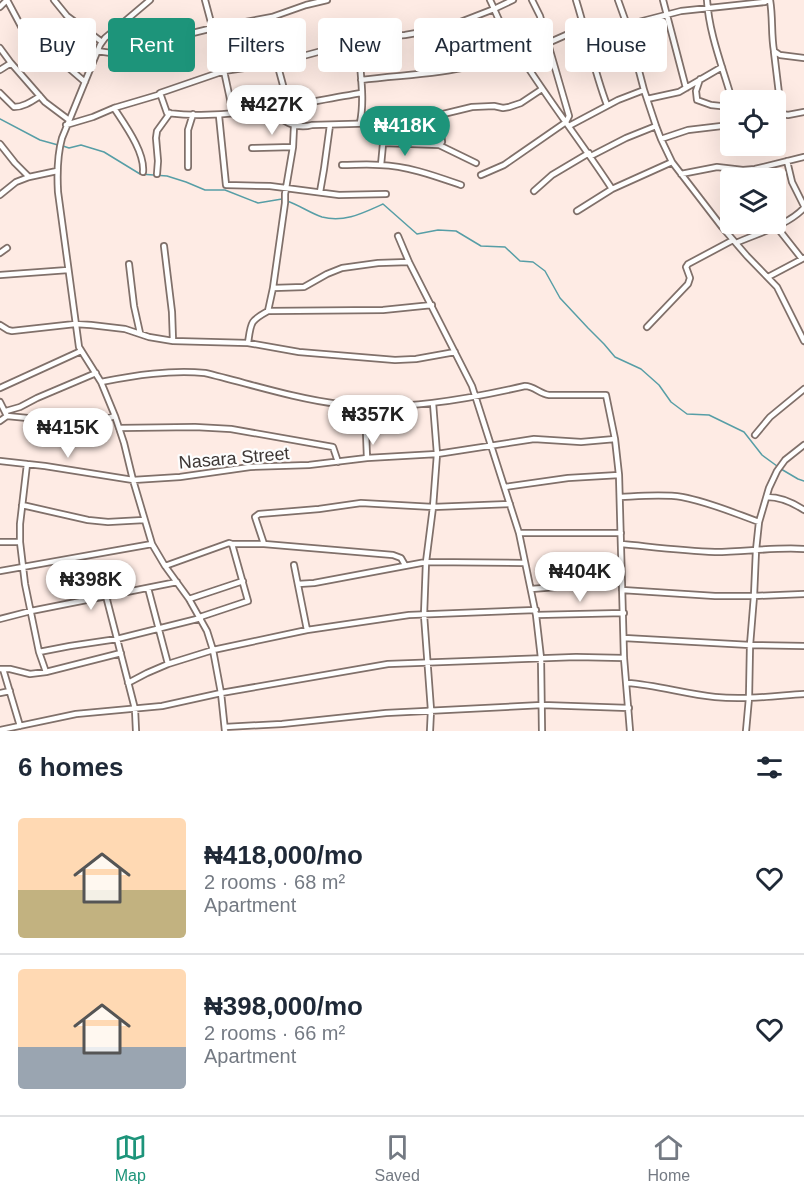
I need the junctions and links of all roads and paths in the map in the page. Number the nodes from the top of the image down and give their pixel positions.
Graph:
1 (7, 0) edge
2 (54, 0) edge
3 (150, 0) edge
4 (205, 0) edge
5 (327, 0) edge
6 (490, 0) edge
7 (513, 0) edge
8 (532, 0) edge
9 (576, 0) edge
10 (618, 0) edge
11 (663, 0) edge
12 (707, 0) edge
13 (769, 0) edge
14 (0, 7) edge
15 (494, 9) junction
16 (708, 9) junction
17 (667, 15) junction
18 (210, 18) edge
19 (262, 18) edge
20 (498, 18) edge
21 (541, 18) edge
22 (581, 18) edge
23 (624, 18) edge
24 (655, 18) edge
25 (207, 29) edge
26 (102, 42) junction
27 (0, 48) edge
28 (97, 51) junction
29 (774, 51) junction
30 (306, 55) edge
31 (804, 58) edge
32 (553, 61) edge
33 (11, 63) junction
34 (722, 67) junction
35 (0, 70) edge
36 (218, 72) edge
37 (224, 72) edge
38 (280, 72) edge
39 (361, 72) edge
40 (437, 72) edge
41 (532, 72) edge
42 (596, 72) edge
43 (639, 72) edge
44 (700, 79) junction
45 (362, 80) junction
46 (85, 82) junction
47 (686, 88) junction
48 (543, 89) junction
49 (644, 90) junction
50 (729, 90) edge
51 (779, 90) edge
52 (0, 93) edge
53 (160, 93) junction
54 (362, 93) junction
55 (40, 96) junction
56 (647, 99) junction
57 (607, 105) junction
58 (289, 106) junction
59 (720, 106) edge
60 (114, 108) junction
61 (270, 108) junction
62 (804, 112) edge
63 (170, 113) junction
64 (232, 113) junction
65 (193, 114) junction
66 (439, 115) junction
67 (786, 115) edge
68 (219, 116) junction
69 (68, 123) junction
70 (360, 123) junction
71 (385, 123) junction
72 (567, 124) junction
73 (330, 125) junction
74 (294, 126) junction
75 (656, 126) junction
76 (720, 127) edge
77 (661, 139) junction
78 (383, 143) junction
79 (0, 144) edge
80 (439, 145) junction
81 (293, 147) junction
82 (252, 148) dead end
83 (590, 155) junction
84 (804, 157) edge
85 (787, 161) junction
86 (672, 162) junction
87 (476, 163) dead end
88 (342, 165) dead end
89 (381, 165) junction
90 (188, 167) dead end
91 (57, 171) junction
92 (143, 172) dead end
93 (157, 174) dead end
94 (681, 174) junction
95 (481, 175) dead end
96 (29, 177) junction
97 (461, 185) dead end
98 (286, 188) junction
99 (612, 189) junction
100 (534, 191) dead end
101 (320, 192) junction
102 (386, 194) dead end
103 (0, 195) edge
104 (804, 207) edge
105 (577, 211) dead end
106 (786, 222) edge
107 (754, 234) edge
108 (783, 234) edge
109 (398, 236) dead end
110 (735, 241) junction
111 (164, 246) dead end
112 (7, 248) dead end
113 (0, 253) edge
114 (803, 259) edge
115 (409, 262) junction
116 (129, 264) dead end
117 (68, 270) junction
118 (0, 275) edge
119 (768, 277) junction
120 (273, 288) junction
121 (432, 305) junction
122 (268, 312) junction
123 (75, 324) junction
124 (0, 325) edge
125 (647, 327) dead end
126 (140, 333) junction
127 (174, 341) junction
128 (804, 341) edge
129 (248, 343) junction
130 (81, 351) junction
131 (455, 352) junction
132 (96, 373) junction
133 (101, 382) junction
134 (0, 388) edge
135 (804, 389) edge
136 (476, 397) junction
137 (0, 402) edge
138 (433, 403) junction
139 (365, 406) junction
140 (7, 414) junction
141 (115, 416) junction
142 (0, 421) edge
143 (119, 428) junction
144 (755, 435) dead end
145 (615, 439) junction
146 (804, 445) edge
147 (490, 446) junction
148 (437, 454) junction
149 (367, 458) junction
150 (0, 461) edge
151 (338, 462) junction
152 (27, 464) junction
153 (620, 475) junction
154 (133, 480) junction
155 (505, 487) junction
156 (621, 497) junction
157 (766, 497) junction
158 (510, 504) junction
159 (22, 505) junction
160 (433, 507) junction
161 (804, 510) edge
162 (144, 520) junction
163 (759, 522) junction
164 (519, 533) junction
165 (621, 533) junction
166 (0, 542) edge
167 (20, 542) junction
168 (152, 544) junction
169 (232, 544) junction
170 (264, 544) junction
171 (622, 544) junction
172 (804, 549) edge
173 (756, 550) junction
174 (426, 562) junction
175 (525, 563) junction
176 (294, 565) dead end
177 (405, 565) junction
178 (23, 566) junction
179 (165, 566) junction
180 (0, 571) edge
181 (243, 581) junction
182 (177, 582) junction
183 (622, 582) junction
184 (298, 584) junction
185 (148, 588) junction
186 (531, 589) junction
187 (622, 590) junction
188 (804, 594) edge
189 (106, 596) junction
190 (754, 596) junction
191 (189, 599) junction
192 (31, 611) junction
193 (536, 612) junction
194 (624, 614) junction
195 (424, 615) junction
196 (200, 618) junction
197 (0, 619) edge
198 (158, 629) junction
199 (307, 630) junction
200 (624, 638) junction
201 (117, 639) junction
202 (750, 645) junction
203 (804, 646) edge
204 (213, 650) junction
205 (39, 652) junction
206 (121, 653) junction
207 (540, 658) junction
208 (624, 658) junction
209 (429, 662) junction
210 (168, 664) junction
211 (2, 669) edge
212 (46, 672) junction
213 (627, 683) junction
214 (128, 684) junction
215 (10, 691) junction
216 (0, 693) edge
217 (221, 693) junction
218 (804, 694) edge
219 (749, 698) junction
220 (542, 705) junction
221 (629, 708) junction
222 (135, 709) junction
223 (431, 710) junction
224 (20, 726) junction
225 (225, 729) edge
226 (0, 730) edge
227 (629, 730) edge
228 (136, 731) edge
229 (430, 731) edge
230 (542, 731) edge
231 (637, 731) edge
232 (746, 731) edge

1 - 14 street
1 - 46 street
2 - 26 street
3 - 26 street
4 - 18 street
5 - 19 street
6 - 15 street
7 - 15 street
8 - 21 street
9 - 22 street
10 - 23 street
11 - 17 street
12 - 16 street
13 - 16 street
13 - 29 street
15 - 20 street
15 - 30 street
16 - 17 street
16 - 34 street
17 - 24 street
17 - 47 street
25 - 28 street
26 - 28 street
27 - 33 street
28 - 46 street
29 - 31 street
29 - 51 street
32 - 72 street
33 - 35 street
33 - 55 street
34 - 44 street
34 - 50 street
36 - 53 street
37 - 64 street
38 - 58 street
39 - 45 street
40 - 45 street
41 - 48 street
42 - 57 street
43 - 49 street
44 - 47 street
44 - 59 street
45 - 54 street
46 - 69 street
47 - 56 street
48 - 66 street
48 - 72 street
49 - 56 street
49 - 57 street
52 - 55 street
53 - 60 street
53 - 63 street
54 - 58 street
54 - 70 street
55 - 69 street
56 - 75 street
57 - 72 street
58 - 61 street
58 - 74 street
60 - 69 street
60 - 92 street
61 - 64 street
61 - 74 street
62 - 67 street
63 - 65 street
63 - 93 street
64 - 68 street
65 - 68 street
65 - 90 street
66 - 71 street
66 - 80 street
68 - 98 street
69 - 91 street
70 - 71 street
70 - 73 street
71 - 78 street
72 - 83 street
72 - 95 street
73 - 74 street
73 - 101 street
74 - 81 street
75 - 77 street
75 - 83 street
76 - 77 street
77 - 86 street
78 - 80 street
78 - 89 street
79 - 96 street
80 - 87 street
81 - 82 street
81 - 98 street
83 - 99 street
83 - 100 street
84 - 85 street
85 - 94 street
85 - 104 street
86 - 94 street
86 - 99 street
88 - 89 street
89 - 97 street
91 - 96 street
91 - 117 street
94 - 110 street
96 - 103 street
98 - 101 street
98 - 120 street
99 - 105 street
101 - 102 street
104 - 106 street
107 - 110 street
108 - 114 street
109 - 115 street
110 - 119 street
110 - 125 street
111 - 127 street
112 - 113 street
114 - 119 street
115 - 120 street
115 - 121 street
116 - 126 street
117 - 118 street
117 - 123 street
119 - 128 street
120 - 122 street
121 - 122 street
121 - 131 street
122 - 129 street
123 - 124 street
123 - 126 street
123 - 130 street
126 - 127 street
127 - 129 street
129 - 131 street
130 - 132 street
130 - 134 street
131 - 136 street
132 - 133 street
132 - 140 street
133 - 139 street
133 - 141 street
135 - 144 street
136 - 138 street
136 - 145 street
136 - 147 street
137 - 140 street
138 - 139 street
138 - 148 street
139 - 149 street
140 - 141 street
140 - 142 street
141 - 143 street
143 - 151 street
143 - 154 street
145 - 147 street, Nasara Street
145 - 153 street
146 - 157 street
147 - 148 street, Nasara Street
147 - 155 street
148 - 149 street, Nasara Street
148 - 160 street
149 - 151 street, Nasara Street
150 - 152 street, Nasara Street
151 - 154 street, Nasara Street
152 - 154 street, Nasara Street
152 - 159 street
153 - 155 street
153 - 156 street
154 - 162 street
155 - 158 street
156 - 163 street
156 - 165 street
157 - 161 street
157 - 163 street
158 - 160 street
158 - 164 street
159 - 162 street
159 - 167 street
160 - 170 street
160 - 174 street
162 - 168 street
163 - 173 street
164 - 165 street
164 - 175 street
165 - 171 street
166 - 167 street
167 - 178 street
168 - 178 street
168 - 179 street
169 - 170 street
169 - 179 street
169 - 181 street
170 - 177 street
171 - 173 street
171 - 183 street
172 - 173 street
173 - 190 street
174 - 175 street
174 - 177 street
174 - 195 street
175 - 186 street
176 - 184 street
177 - 184 street
178 - 180 street
178 - 192 street
179 - 182 street
181 - 191 street
181 - 196 street
182 - 185 street
182 - 191 street
183 - 186 street
183 - 187 street
184 - 199 street
185 - 189 street
185 - 198 street
186 - 193 street
187 - 190 street
187 - 194 street
188 - 190 street
189 - 192 street
189 - 201 street
190 - 202 street
191 - 196 street
192 - 197 street
192 - 205 street
193 - 194 street
193 - 195 street
193 - 207 street
194 - 200 street
195 - 199 street
195 - 209 street
196 - 198 street
196 - 204 street
198 - 201 street
198 - 210 street
199 - 204 street
200 - 202 street
200 - 208 street
201 - 205 street
201 - 206 street
202 - 203 street
202 - 219 street
204 - 210 street
204 - 217 street
205 - 212 street
206 - 212 street
206 - 214 street
207 - 208 street
207 - 209 street
207 - 220 street
208 - 213 street
209 - 217 street
209 - 223 street
210 - 214 street
211 - 212 street
211 - 215 street
213 - 219 street
213 - 221 street
214 - 222 street
215 - 216 street
215 - 224 street
217 - 222 street
217 - 225 street
218 - 219 street
219 - 232 street
220 - 221 street
220 - 223 street
220 - 230 street
221 - 227 street
222 - 224 street
222 - 228 street
223 - 225 street
223 - 229 street
224 - 226 street
227 - 231 street

